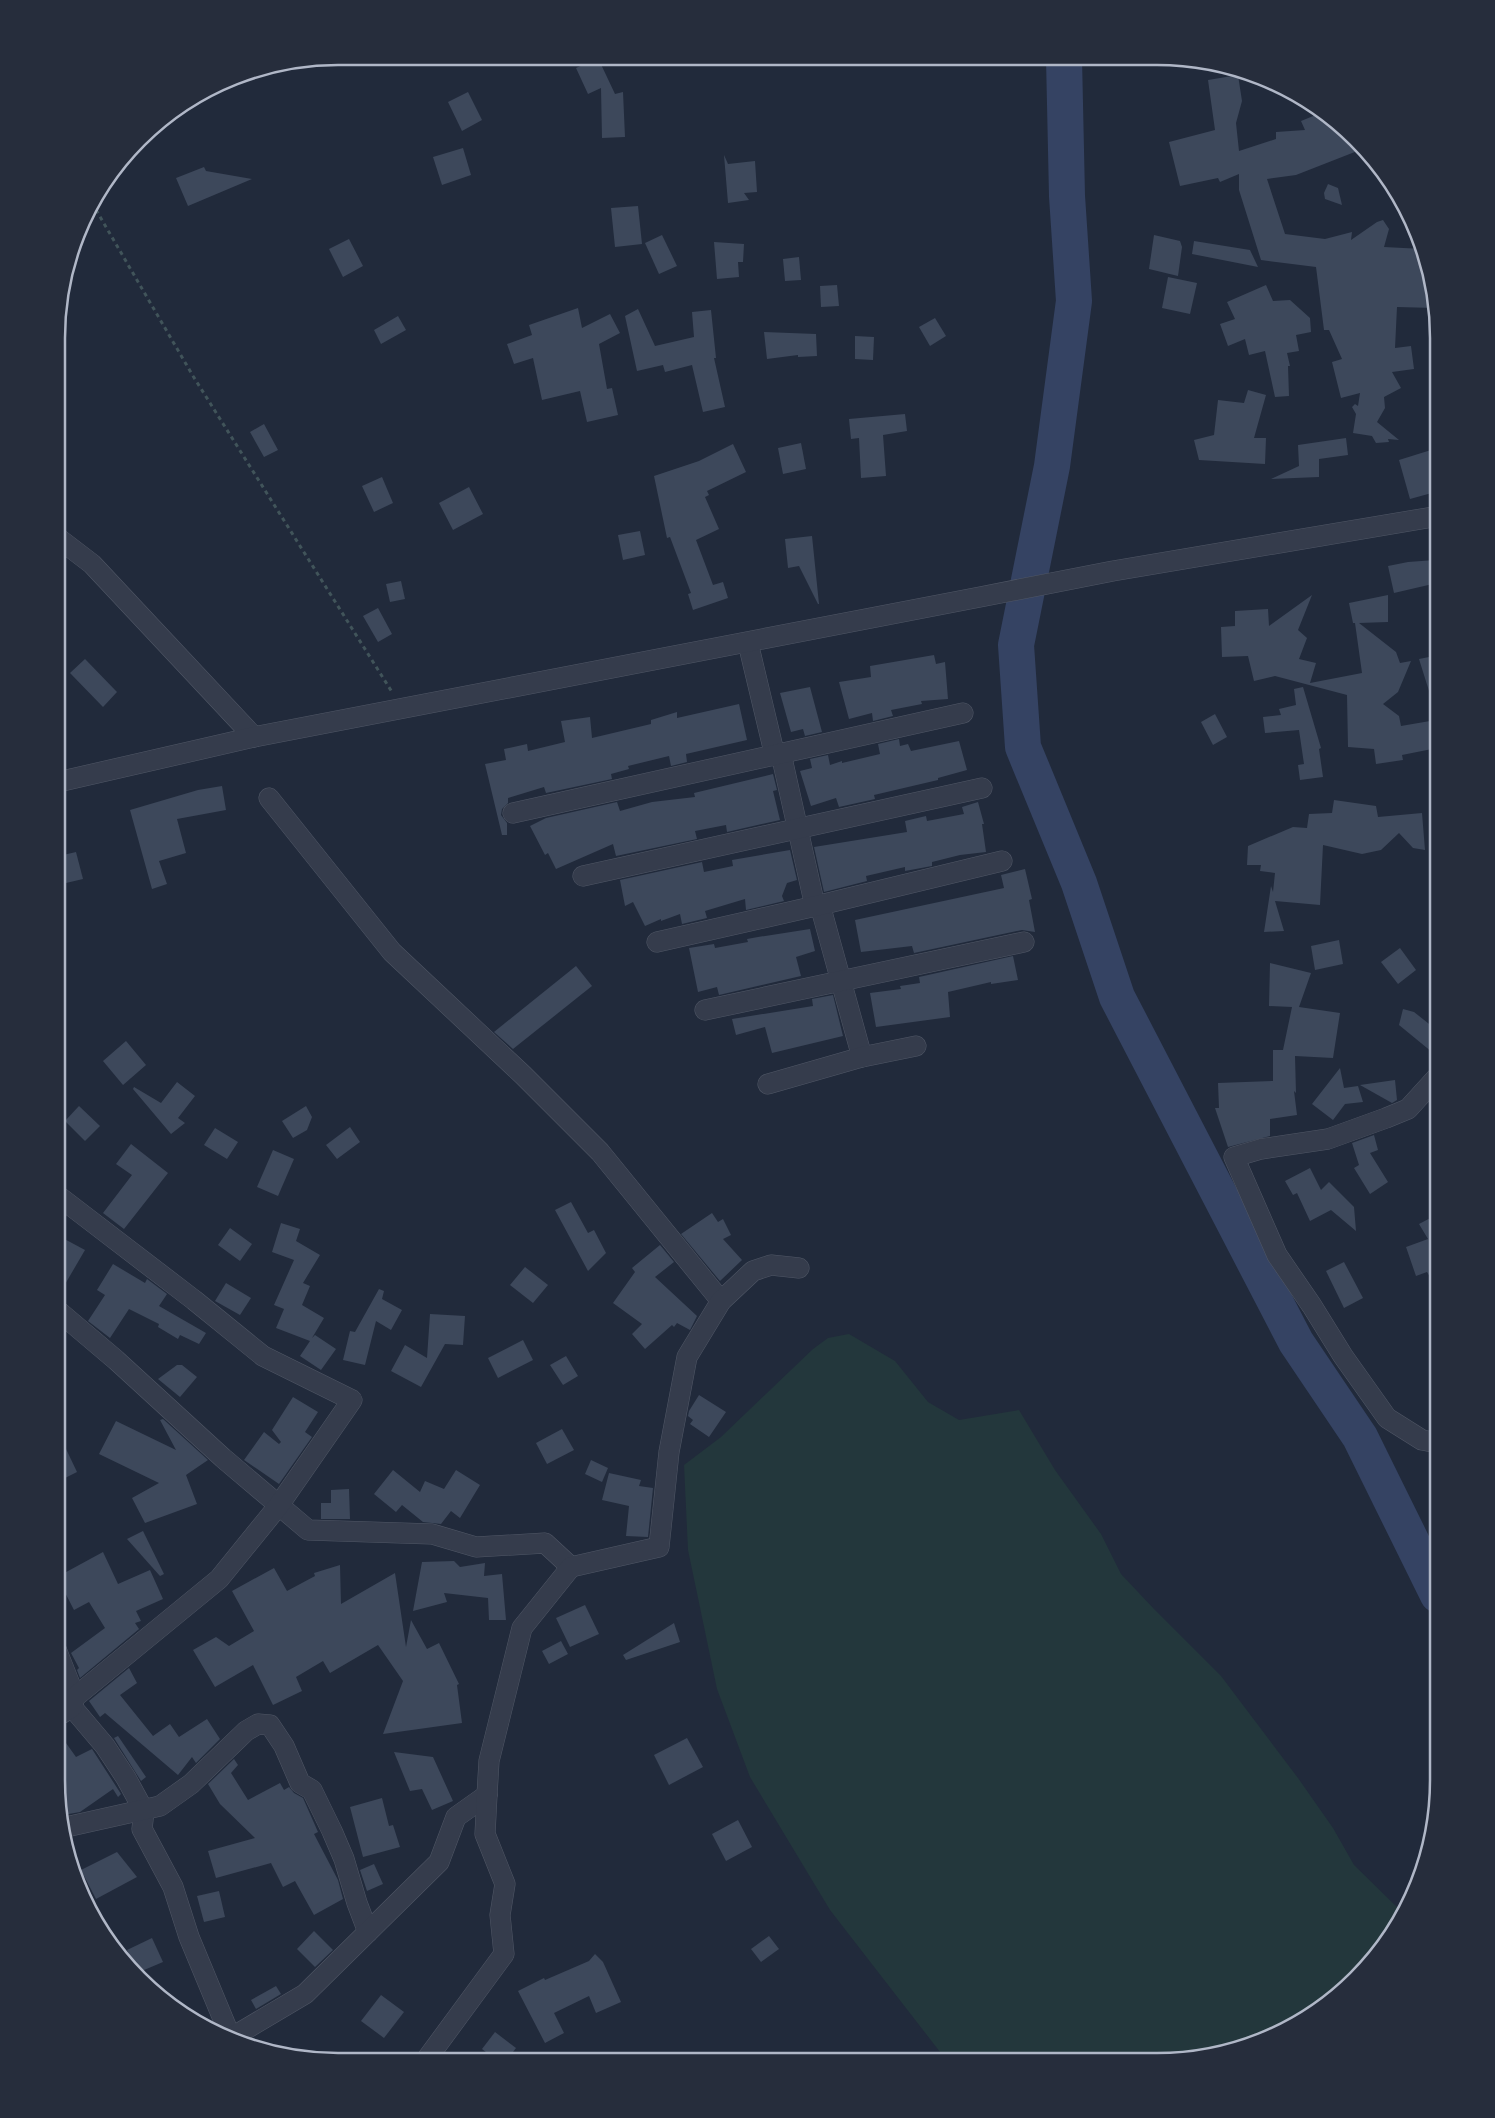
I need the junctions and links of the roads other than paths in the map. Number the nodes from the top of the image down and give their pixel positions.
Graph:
1 (1430, 518) edge
2 (65, 543) edge
3 (748, 643) junction
4 (963, 713) dead end
5 (254, 737) junction
6 (778, 755) junction
7 (65, 780) edge
8 (982, 788) dead end
9 (270, 798) dead end
10 (514, 813) dead end
11 (798, 830) junction
12 (1002, 861) dead end
13 (582, 876) dead end
14 (818, 906) junction
15 (657, 942) dead end
16 (1024, 942) dead end
17 (842, 981) junction
18 (705, 1010) dead end
19 (916, 1046) dead end
20 (862, 1057) junction
21 (768, 1084) dead end
22 (1430, 1085) edge
23 (65, 1201) edge
24 (800, 1268) dead end
25 (722, 1301) junction
26 (65, 1317) edge
27 (1430, 1442) edge
28 (279, 1505) junction
29 (571, 1567) junction
30 (65, 1692) edge
31 (68, 1707) edge
32 (487, 1796) junction
33 (144, 1811) junction
34 (69, 1826) edge
35 (368, 1932) junction
36 (226, 2029) edge
37 (238, 2034) edge
38 (431, 2053) edge

1 - 3 street
2 - 5 street
3 - 5 street
3 - 6 street
4 - 6 street
5 - 7 street
6 - 10 street
6 - 11 street
8 - 11 street
9 - 25 street
11 - 13 street
11 - 14 street
12 - 14 street
14 - 15 street
14 - 17 street
16 - 17 street
17 - 18 street
17 - 20 street
19 - 20 street
20 - 21 street
22 - 27 street
23 - 28 street
24 - 25 street
25 - 29 street
26 - 28 street
28 - 29 street
28 - 31 street
29 - 32 street
30 - 31 street
31 - 33 street
32 - 35 street
32 - 38 street
33 - 34 street
33 - 35 street
33 - 36 street
35 - 37 street

